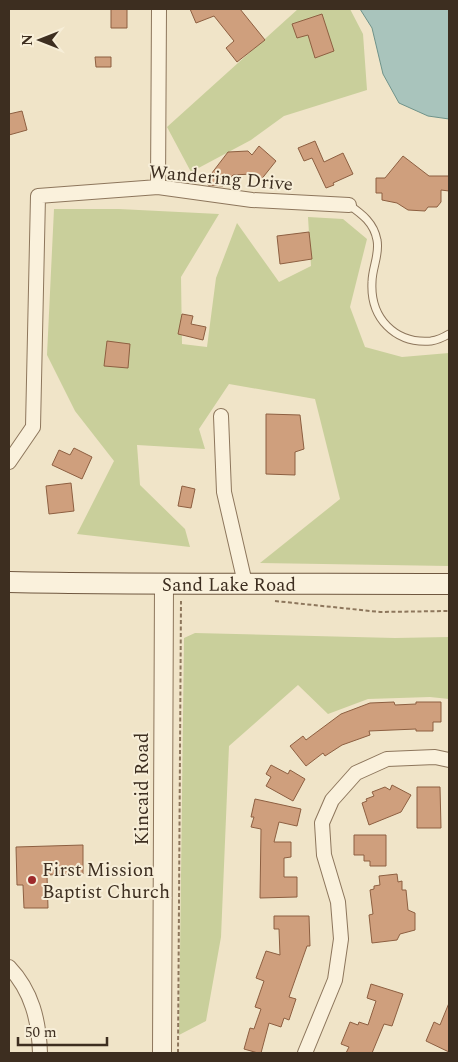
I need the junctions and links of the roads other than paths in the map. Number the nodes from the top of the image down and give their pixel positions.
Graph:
1 (159, 9) edge
2 (158, 187) junction
3 (349, 205) joint
4 (449, 334) edge
5 (221, 416) dead end
6 (9, 462) edge
7 (9, 582) edge
8 (245, 583) junction
9 (449, 584) edge
10 (164, 585) junction
11 (449, 760) edge
12 (9, 967) edge
13 (40, 1053) edge
14 (162, 1053) edge
15 (305, 1053) edge

1 - 2 street
2 - 3 street, Wandering Drive
2 - 6 street, Wandering Drive
3 - 4 lane, Wandering Drive
5 - 8 street
7 - 10 main road, Sand Lake Road
8 - 9 main road, Sand Lake Road
8 - 10 main road, Sand Lake Road
10 - 14 street, Kincaid Road
11 - 15 street
12 - 13 street

